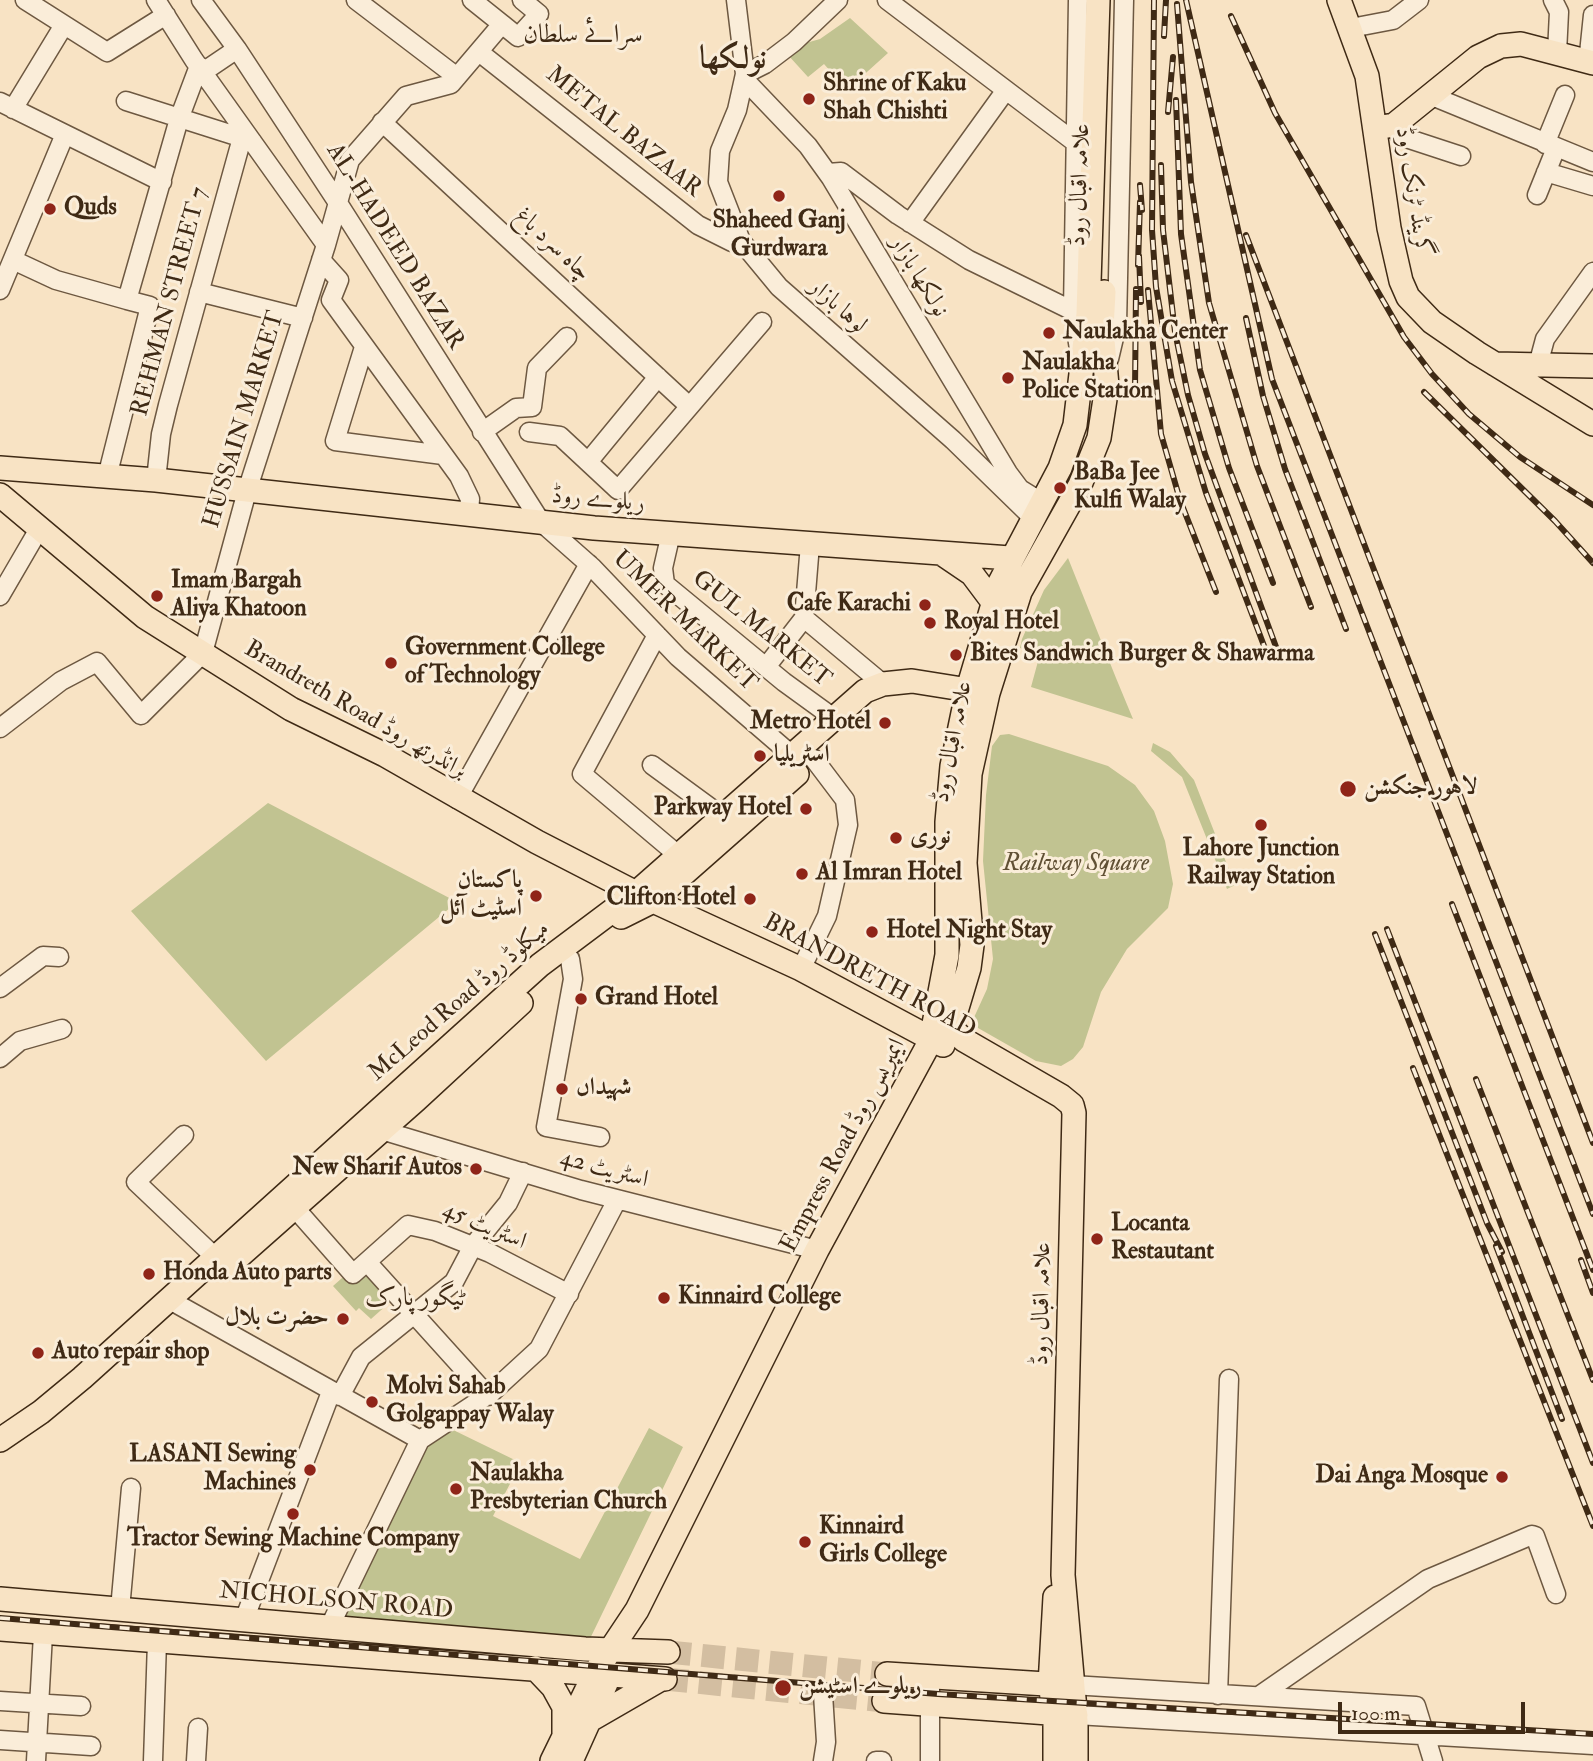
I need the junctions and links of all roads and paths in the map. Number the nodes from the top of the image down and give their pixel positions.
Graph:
1 (25, 0) edge
2 (201, 0) edge
3 (356, 0) edge
4 (522, 0) edge
5 (736, 0) edge
6 (838, 0) edge
7 (887, 0) edge
8 (1078, 0) edge
9 (1098, 0) edge
10 (1113, 0) edge
11 (1124, 0) edge
12 (1339, 0) edge
13 (1419, 0) edge
14 (1553, 0) edge
15 (474, 1) edge
16 (161, 8) edge
17 (1593, 15) edge
18 (502, 24) junction
19 (64, 25) junction
20 (1351, 28) junction
21 (237, 49) junction
22 (479, 52) junction
23 (1557, 53) junction
24 (1590, 63) edge
25 (201, 69) junction
26 (457, 77) junction
27 (745, 77) junction
28 (1006, 90) junction
29 (1565, 95) dead end
30 (1432, 96) junction
31 (126, 101) dead end
32 (7, 105) edge
33 (179, 119) junction
34 (382, 122) junction
35 (1385, 127) junction
36 (65, 134) junction
37 (247, 139) junction
38 (1076, 143) junction
39 (1551, 146) junction
40 (1461, 156) dead end
41 (1593, 162) edge
42 (1546, 172) junction
43 (828, 173) junction
44 (162, 182) junction
45 (1593, 186) edge
46 (1537, 195) dead end
47 (338, 203) junction
48 (910, 223) junction
49 (741, 241) junction
50 (324, 253) junction
51 (13, 260) junction
52 (1593, 272) edge
53 (0, 290) edge
54 (198, 292) junction
55 (127, 300) junction
56 (1088, 312) junction
57 (303, 318) junction
58 (762, 322) dead end
59 (567, 337) dead end
60 (364, 346) junction
61 (1494, 364) junction
62 (1538, 365) junction
63 (1593, 366) edge
64 (1106, 371) junction
65 (659, 377) junction
66 (688, 405) junction
67 (1593, 424) edge
68 (482, 432) junction
69 (529, 432) dead end
70 (443, 455) junction
71 (588, 462) junction
72 (0, 468) edge
73 (107, 477) junction
74 (156, 480) junction
75 (247, 491) junction
76 (0, 495) edge
77 (1037, 510) junction
78 (469, 513) junction
79 (541, 522) junction
80 (38, 528) junction
81 (671, 533) junction
82 (810, 544) junction
83 (944, 555) junction
84 (1010, 558) junction
85 (589, 564) junction
86 (0, 596) edge
87 (993, 603) junction
88 (804, 618) junction
89 (657, 635) junction
90 (203, 653) junction
91 (766, 667) junction
92 (883, 684) junction
93 (977, 696) junction
94 (835, 719) junction
95 (0, 728) edge
96 (804, 758) junction
97 (652, 765) dead end
98 (457, 799) junction
99 (723, 817) junction
100 (678, 855) junction
101 (644, 897) junction
102 (59, 957) dead end
103 (570, 959) junction
104 (801, 969) junction
105 (0, 988) edge
106 (62, 1029) dead end
107 (931, 1040) junction
108 (0, 1058) edge
109 (409, 1093) junction
110 (1074, 1118) junction
111 (381, 1130) junction
112 (184, 1135) dead end
113 (600, 1137) dead end
114 (523, 1172) junction
115 (617, 1200) junction
116 (294, 1207) junction
117 (473, 1246) junction
118 (817, 1250) junction
119 (215, 1257) junction
120 (367, 1262) junction
121 (569, 1294) junction
122 (175, 1303) junction
123 (416, 1315) junction
124 (1229, 1379) dead end
125 (335, 1394) junction
126 (488, 1395) junction
127 (0, 1440) edge
128 (420, 1440) junction
129 (0, 1454) edge
130 (131, 1488) dead end
131 (1556, 1594) dead end
132 (0, 1599) edge
133 (120, 1609) junction
134 (244, 1620) junction
135 (329, 1628) junction
136 (0, 1629) edge
137 (43, 1634) junction
138 (158, 1642) junction
139 (615, 1650) junction
140 (668, 1652) tunnel mouth
141 (536, 1668) junction
142 (602, 1674) junction
143 (887, 1674) tunnel mouth
144 (930, 1676) junction
145 (1061, 1685) junction
146 (823, 1694) dead end
147 (1218, 1695) junction
148 (1259, 1696) junction
149 (0, 1701) edge
150 (884, 1701) tunnel mouth
151 (40, 1704) junction
152 (929, 1705) junction
153 (81, 1706) dead end
154 (1065, 1715) junction
155 (590, 1720) junction
156 (198, 1728) dead end
157 (564, 1733) junction
158 (1424, 1734) junction
159 (0, 1740) edge
160 (37, 1742) junction
161 (1593, 1745) edge
162 (91, 1746) dead end
163 (36, 1761) edge
164 (153, 1761) edge
165 (196, 1761) edge
166 (552, 1761) edge
167 (571, 1761) edge
168 (823, 1761) edge
169 (876, 1761) edge
170 (882, 1761) edge
171 (930, 1761) edge
172 (1055, 1761) edge
173 (1076, 1761) edge
174 (1433, 1761) edge

1 - 19 street
2 - 21 street, AL-HADEED BAZAR
3 - 26 street
4 - 18 street
5 - 27 street
6 - 27 street
7 - 28 street
8 - 38 street
9 - 56 main road, علامہ اقبال روڈ
10 - 56 main road, علامہ اقبال روڈ
11 - 64 street
12 - 20 main road, گرینڈ ٹرنک روڈ
13 - 20 street
14 - 23 street
15 - 18 street
16 - 19 street
16 - 25 street
17 - 24 street
18 - 22 street
19 - 32 street
20 - 35 main road, گرینڈ ٹرنک روڈ
21 - 25 street
21 - 47 street, AL-HADEED BAZAR
22 - 26 street
22 - 49 street, METAL BAZAAR
23 - 24 main road
23 - 30 main road
25 - 33 street
25 - 37 street
26 - 34 street, HUSSAIN MARKET
27 - 43 street, نولکھا بازار
27 - 49 street, لوہا بازار
28 - 38 street
28 - 48 street
29 - 39 street
30 - 35 main road
30 - 39 street
31 - 33 street
32 - 36 street
33 - 37 street
33 - 44 street
34 - 47 street, HUSSAIN MARKET
34 - 65 street, چاہ سرد باغ
35 - 40 street
35 - 61 main road, گرینڈ ٹرنک روڈ
36 - 44 street
36 - 51 street
37 - 50 street
37 - 54 street, REHMAN STREET 7
38 - 56 street
39 - 41 street
39 - 42 street
42 - 45 street
42 - 46 street
43 - 48 street
43 - 77 street, نولکھا بازار
44 - 55 street
47 - 50 street, HUSSAIN MARKET
47 - 68 street, AL-HADEED BAZAR
48 - 56 street
49 - 77 street, لوہا بازار
50 - 57 street, HUSSAIN MARKET
50 - 60 street
51 - 53 street
51 - 55 street
52 - 62 street
54 - 57 street
54 - 74 street, REHMAN STREET 7
55 - 73 street
56 - 64 main road, علامہ اقبال روڈ
56 - 77 main road, علامہ اقبال روڈ
57 - 75 street, HUSSAIN MARKET
58 - 66 street
59 - 68 street
60 - 70 street
60 - 70 street
61 - 62 main road
61 - 67 main road, گرینڈ ٹرنک روڈ
62 - 63 main road
64 - 93 main road, علامہ اقبال روڈ
65 - 66 street, چاہ سرد باغ
65 - 71 street
66 - 71 street
68 - 79 street, AL-HADEED BAZAR
69 - 71 street
70 - 78 street
72 - 73 main road, ریلوے روڈ
73 - 74 main road, ریلوے روڈ
74 - 75 main road, ریلوے روڈ
75 - 78 main road, ریلوے روڈ
75 - 90 street, HUSSAIN MARKET
76 - 80 main road, Brandreth Road برانڈرتھ روڈ
77 - 84 main road, علامہ اقبال روڈ
78 - 79 main road, ریلوے روڈ
79 - 81 main road, ریلوے روڈ
79 - 85 street, UMER MARKET
80 - 86 street
80 - 90 main road, Brandreth Road برانڈرتھ روڈ
81 - 82 main road, ریلوے روڈ
81 - 91 street, GUL MARKET
82 - 83 main road, ریلوے روڈ
82 - 88 street
83 - 84 main road, ریلوے روڈ
83 - 87 main road
84 - 87 main road, علامہ اقبال روڈ
85 - 89 street, UMER MARKET
85 - 98 street
87 - 93 main road, علامہ اقبال روڈ
88 - 91 street
88 - 92 street
89 - 96 street, UMER MARKET
89 - 100 street
90 - 95 street
90 - 98 main road, Brandreth Road برانڈرتھ روڈ
91 - 94 street, GUL MARKET
92 - 93 main road, McLeod Road میکلوڈ روڈ
92 - 94 main road, McLeod Road میکلوڈ روڈ
93 - 96 main road, McLeod Road میکلوڈ روڈ
93 - 107 main road, علامہ اقبال روڈ
93 - 110 main road, علامہ اقبال روڈ
94 - 96 main road, McLeod Road میکلوڈ روڈ
96 - 99 main road, McLeod Road میکلوڈ روڈ
96 - 101 main road, McLeod Road میکلوڈ روڈ
96 - 104 street, UMER MARKET
97 - 99 street
98 - 101 main road, Brandreth Road برانڈرتھ روڈ
99 - 100 main road, McLeod Road میکلوڈ روڈ
100 - 101 main road, McLeod Road میکلوڈ روڈ
101 - 103 main road, McLeod Road میکلوڈ روڈ
101 - 104 main road, BRANDRETH ROAD
101 - 109 main road, McLeod Road میکلوڈ روڈ
102 - 105 street
103 - 109 main road, McLeod Road میکلوڈ روڈ
103 - 113 street
104 - 107 main road, BRANDRETH ROAD
106 - 108 street
107 - 110 main road, BRANDRETH ROAD
107 - 118 main road, Empress Road ایمپریس روڈ
109 - 111 main road, McLeod Road میکلوڈ روڈ
109 - 119 main road, McLeod Road میکلوڈ روڈ
110 - 145 main road, علامہ اقبال روڈ
111 - 114 street, اسٹریٹ 42
111 - 116 main road, McLeod Road میکلوڈ روڈ
112 - 119 street
114 - 115 street, اسٹریٹ 42
114 - 117 street
115 - 118 street, اسٹریٹ 42
115 - 121 street
116 - 120 street, اسٹریٹ 45
116 - 122 main road, McLeod Road میکلوڈ روڈ
117 - 120 street, اسٹریٹ 45
117 - 121 street, اسٹریٹ 45
117 - 123 street
118 - 139 main road, Empress Road ایمپریس روڈ
119 - 122 main road, McLeod Road میکلوڈ روڈ
120 - 123 street
121 - 126 street
122 - 125 street
122 - 127 main road, McLeod Road میکلوڈ روڈ
122 - 129 main road, McLeod Road میکلوڈ روڈ
123 - 125 street
123 - 126 street
124 - 147 street
125 - 128 street
125 - 134 street
126 - 128 street
128 - 135 street
130 - 133 street
131 - 148 street
132 - 133 main road, NICHOLSON ROAD
133 - 134 main road, NICHOLSON ROAD
134 - 135 main road, NICHOLSON ROAD
135 - 139 main road, NICHOLSON ROAD
136 - 137 main road, NICHOLSON ROAD
137 - 138 main road, NICHOLSON ROAD
137 - 151 street
138 - 141 main road, NICHOLSON ROAD
138 - 164 street
139 - 140 main road, NICHOLSON ROAD
139 - 142 main road, Empress Road ایمپریس روڈ
141 - 142 main road, NICHOLSON ROAD
141 - 157 main road
142 - 155 main road, Empress Road ایمپریس روڈ
142 - 155 main road, NICHOLSON ROAD
142 - 157 main road, Empress Road ایمپریس روڈ
143 - 144 main road
144 - 145 main road
144 - 152 street
145 - 147 street
145 - 154 main road, علامہ اقبال روڈ
146 - 168 street
147 - 148 street
148 - 158 street
149 - 151 street
150 - 152 main road
151 - 153 street
151 - 160 street
152 - 154 main road
152 - 171 street
154 - 158 street
154 - 172 main road, علامہ اقبال روڈ
154 - 173 main road, علامہ اقبال روڈ
155 - 167 main road, Empress Road ایمپریس روڈ
156 - 165 street
157 - 166 main road, Empress Road ایمپریس روڈ
158 - 161 street
158 - 174 street
159 - 160 street
160 - 162 street
160 - 163 street
169 - 170 street

